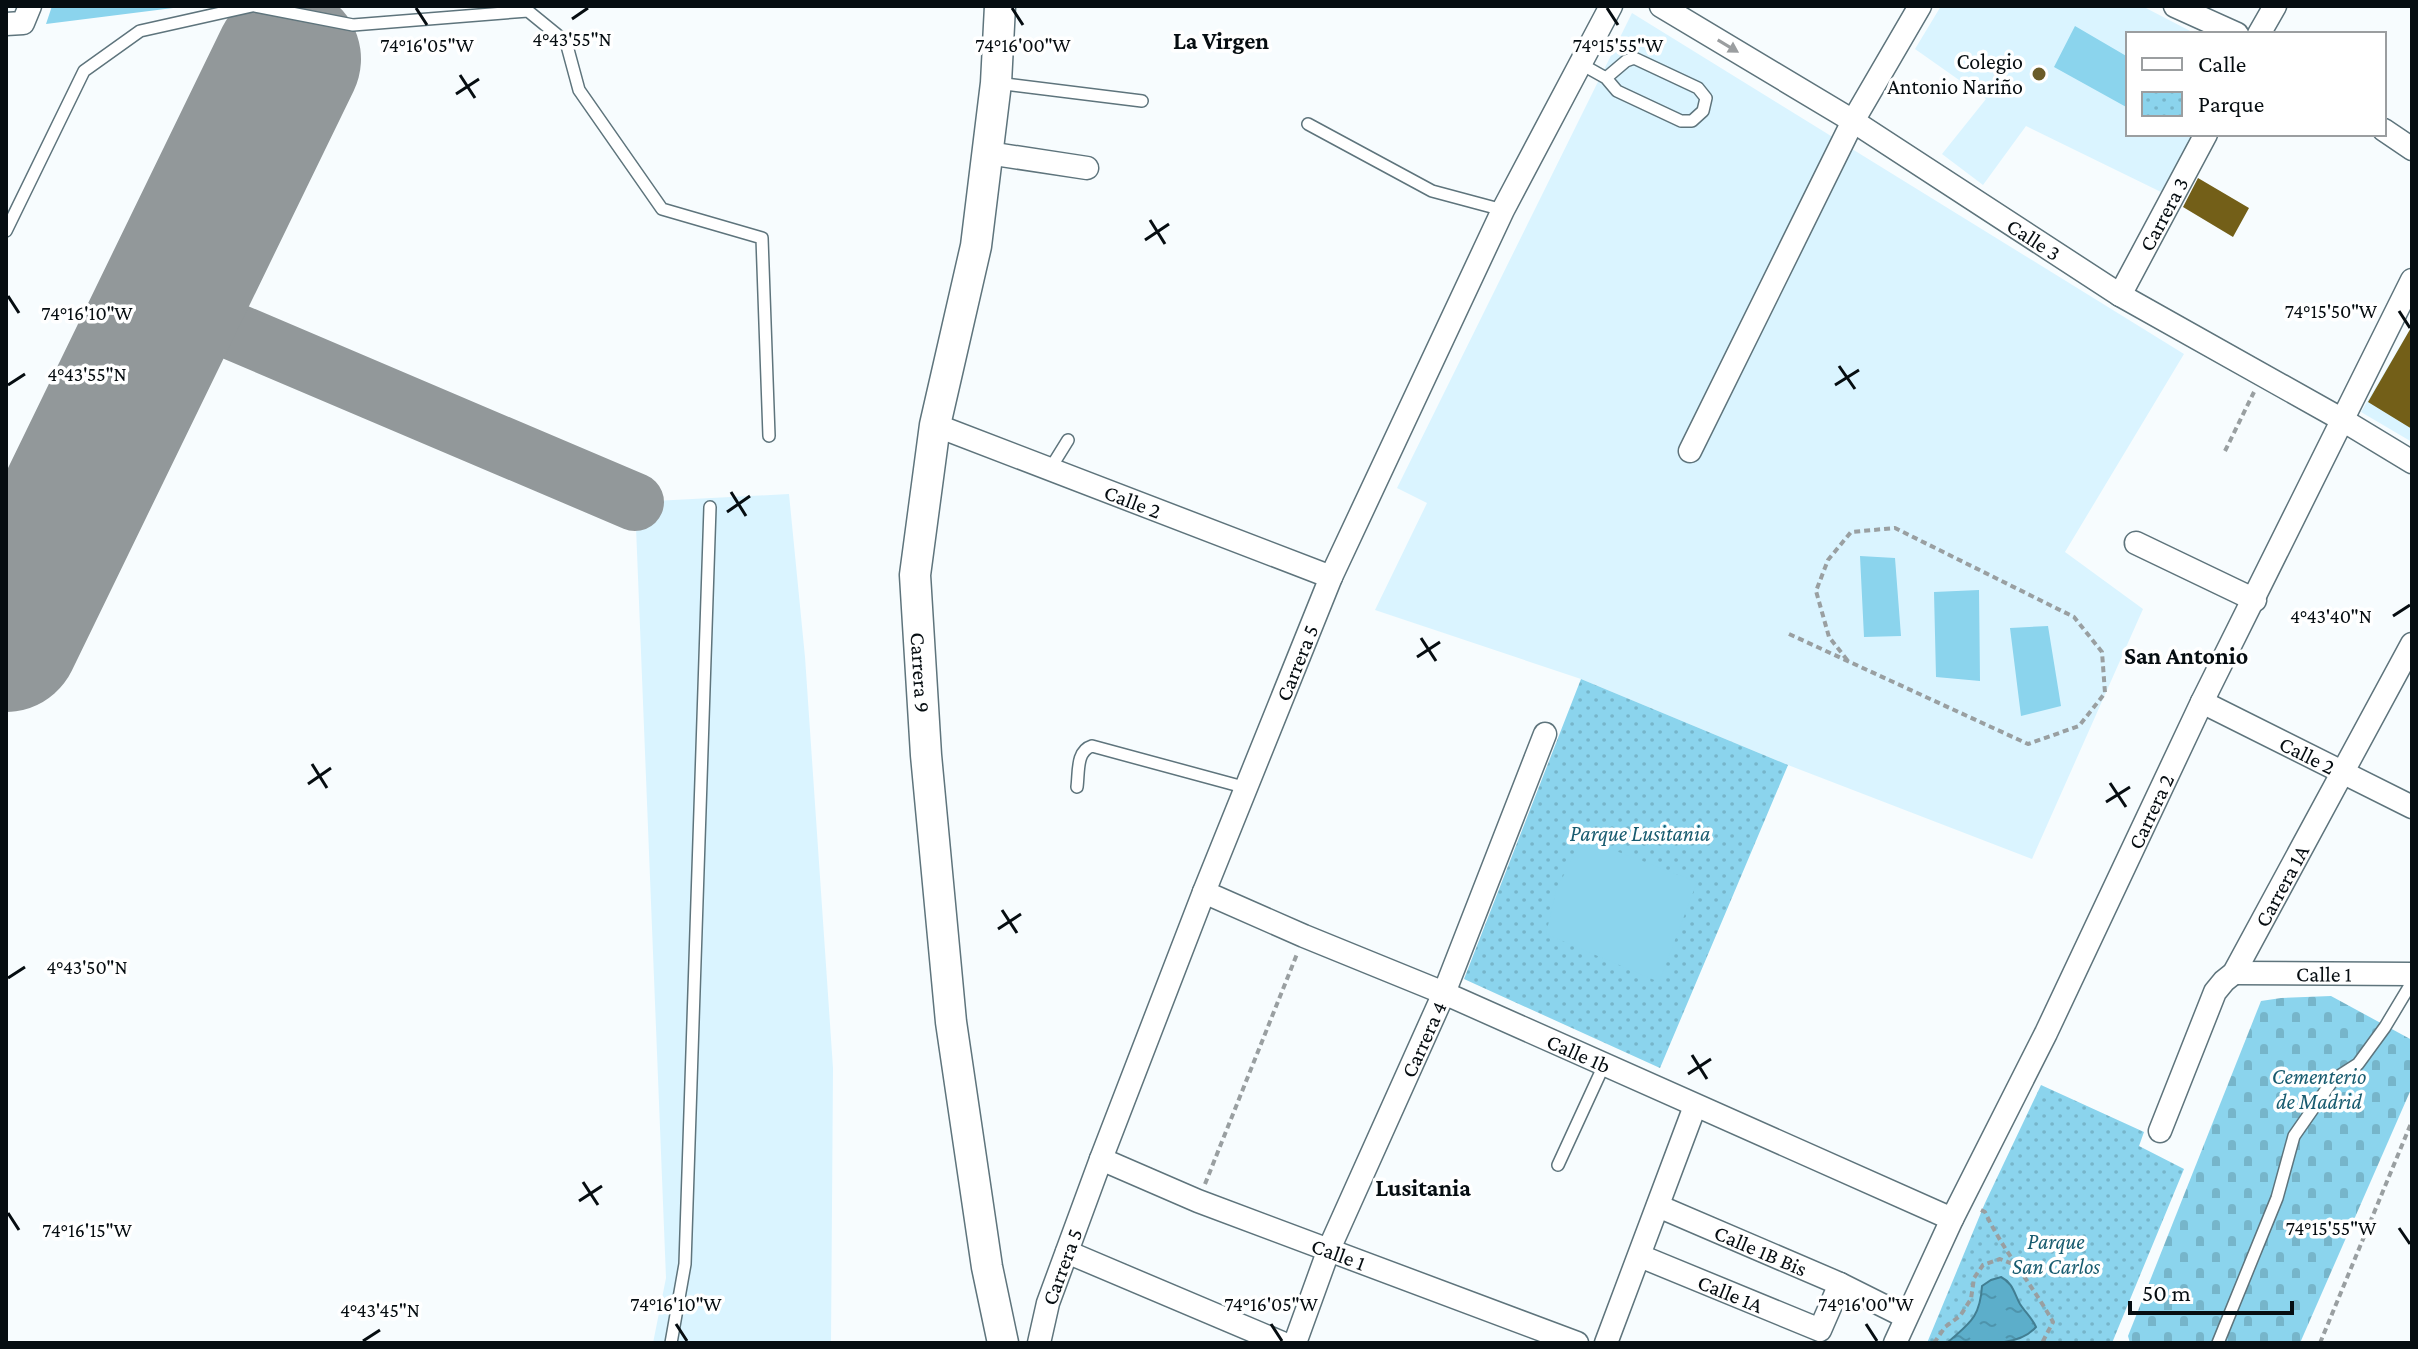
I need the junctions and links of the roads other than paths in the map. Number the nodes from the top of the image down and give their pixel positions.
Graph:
1 (254, 6) edge
2 (1000, 6) edge
3 (1611, 6) edge
4 (1920, 6) edge
5 (2175, 6) edge
6 (2275, 6) edge
7 (1666, 7) edge
8 (2233, 32) edge
9 (2260, 32) edge
10 (1581, 64) junction
11 (1606, 78) junction
12 (996, 83) junction
13 (1142, 101) dead end
14 (1853, 121) junction
15 (1308, 124) dead end
16 (2386, 131) edge
17 (2205, 136) edge
18 (2412, 149) edge
19 (988, 153) junction
20 (1087, 168) dead end
21 (1503, 210) junction
22 (6, 231) edge
23 (2412, 280) edge
24 (2120, 295) junction
25 (2341, 419) junction
26 (935, 425) junction
27 (769, 436) dead end
28 (1068, 440) dead end
29 (1690, 451) dead end
30 (2412, 462) edge
31 (1050, 469) junction
32 (710, 507) dead end
33 (2136, 543) dead end
34 (1331, 577) junction
35 (2255, 600) junction
36 (2412, 644) edge
37 (2202, 702) junction
38 (1545, 734) dead end
39 (2342, 771) junction
40 (1077, 787) dead end
41 (1247, 788) junction
42 (2412, 807) edge
43 (1204, 892) junction
44 (2234, 973) junction
45 (2412, 974) edge
46 (2412, 982) edge
47 (1444, 993) junction
48 (1604, 1065) junction
49 (1695, 1106) junction
50 (2160, 1131) dead end
51 (1101, 1159) junction
52 (1558, 1165) dead end
53 (1658, 1206) junction
54 (1952, 1219) junction
55 (1329, 1249) junction
56 (1067, 1252) junction
57 (1640, 1256) junction
58 (1840, 1284) junction
59 (1906, 1317) junction
60 (1549, 1338) edge
61 (671, 1343) edge
62 (1003, 1343) edge
63 (1039, 1343) edge
64 (1282, 1343) edge
65 (1295, 1343) edge
66 (1577, 1343) edge
67 (1606, 1343) edge
68 (1895, 1343) edge
69 (2218, 1343) edge

1 - 22 lane
1 - 27 lane
2 - 12 street, Carrera 9
3 - 10 street, Carrera 5
4 - 14 street
5 - 8 street
6 - 9 street
7 -> 14 street, Calle 3
10 - 11 lane
10 - 21 street, Carrera 5
11 - 11 lane
12 - 13 lane
12 - 19 street, Carrera 9
14 - 24 street, Calle 3
14 - 29 street
15 - 21 lane
16 - 18 street
17 - 24 street, Carrera 3
19 - 20 street
19 - 26 street, Carrera 9
21 - 34 street, Carrera 5
23 - 25 street, Carrera 2
24 - 25 street, Calle 3
25 - 30 street, Calle 3
25 - 35 street, Carrera 2
26 - 31 street, Calle 2
26 - 62 street, Carrera 9
28 - 31 lane
31 - 34 street, Calle 2
32 - 61 lane
33 - 35 street
34 - 41 street, Carrera 5
35 - 37 street, Carrera 2
36 - 39 street, Carrera 1A
37 - 39 street, Calle 2
37 - 54 street, Carrera 2
38 - 47 street, Carrera 4
39 - 42 street, Calle 2
39 - 44 street, Carrera 1A
40 - 41 lane
41 - 43 street, Carrera 5
43 - 47 street, Calle 1b
43 - 51 street, Carrera 5
44 - 45 street, Calle 1
44 - 50 street, Carrera 1A
46 - 69 lane
47 - 48 street, Calle 1b
47 - 55 street, Carrera 4
48 - 49 street, Calle 1b
48 - 52 lane
49 - 53 street
49 - 54 street, Calle 1b
51 - 55 street, Calle 1
51 - 56 street, Carrera 5
53 - 57 street
53 - 58 street, Calle 1B Bis
54 - 59 street, Carrera 2
55 - 60 street, Calle 1
55 - 65 street, Carrera 4
56 - 63 street, Carrera 5
56 - 64 street
57 - 58 street, Calle 1A
57 - 67 street
58 - 59 street, Calle 1B Bis
59 - 68 street, Carrera 2
60 - 66 street, Calle 1

